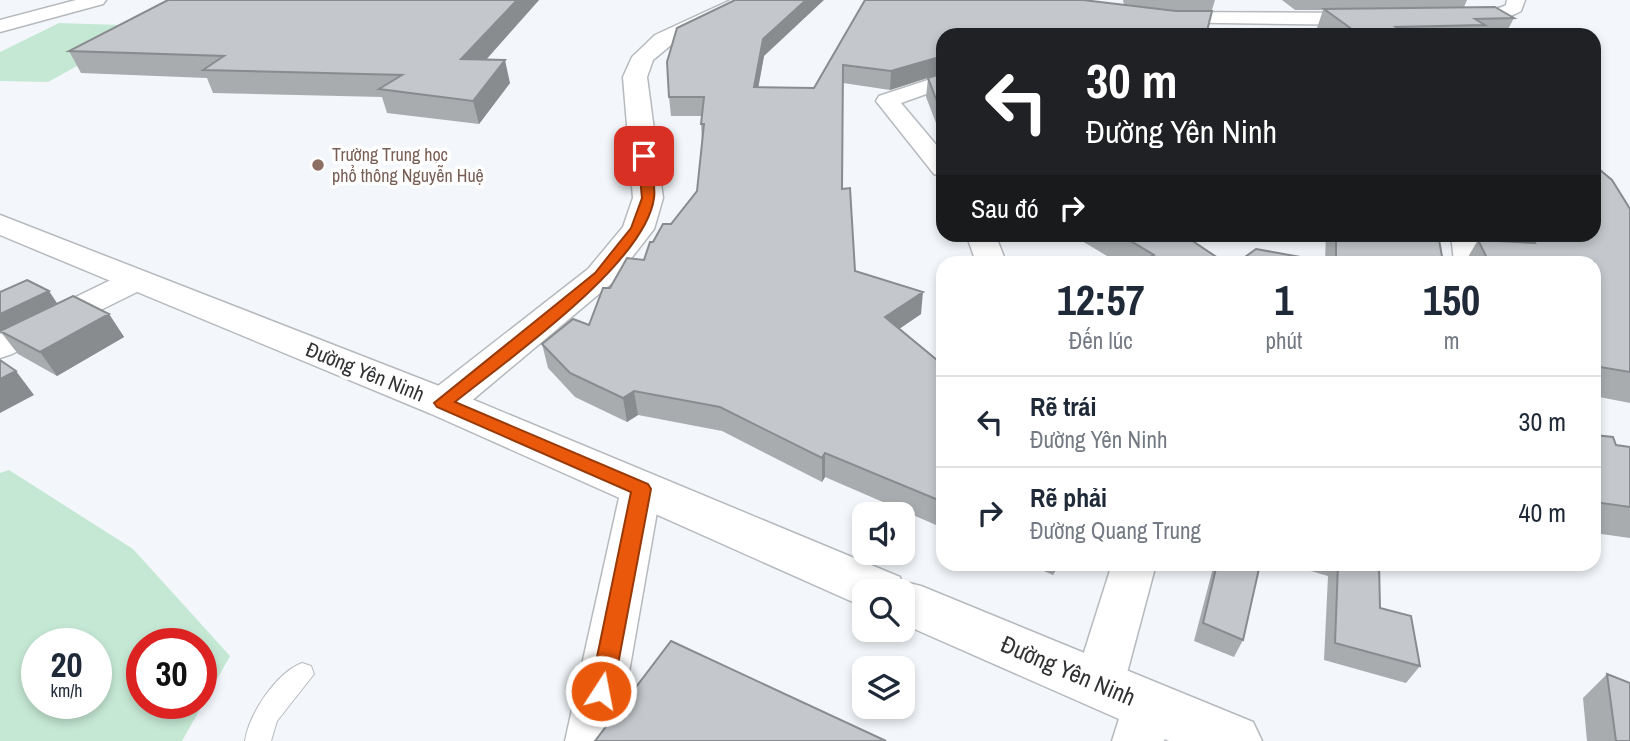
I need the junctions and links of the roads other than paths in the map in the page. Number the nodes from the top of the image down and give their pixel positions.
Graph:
1 (97, 0) edge
2 (747, 0) edge
3 (1516, 0) edge
4 (1146, 17) edge
5 (1386, 19) edge
6 (1437, 19) edge
7 (0, 26) edge
8 (936, 83) edge
9 (936, 161) edge
10 (0, 224) edge
11 (136, 280) junction
12 (0, 347) edge
13 (443, 403) junction
14 (641, 489) junction
15 (1131, 571) edge
16 (852, 579) edge
17 (915, 606) edge
18 (302, 674) dead end
19 (1098, 684) junction
20 (1143, 723) edge
21 (258, 741) edge
22 (591, 741) edge
23 (1233, 741) edge

1 - 7 street
2 - 13 main road
3 - 6 street
4 - 5 street
8 - 9 street
10 - 11 main road, Đường Yên Ninh
11 - 12 street
11 - 13 main road, Đường Yên Ninh
13 - 14 main road, Đường Yên Ninh
14 - 16 main road, Đường Yên Ninh
14 - 22 street
15 - 19 street
17 - 19 main road, Đường Yên Ninh
18 - 21 lane
19 - 20 main road, Đường Yên Ninh
20 - 23 main road, Đường Yên Ninh

